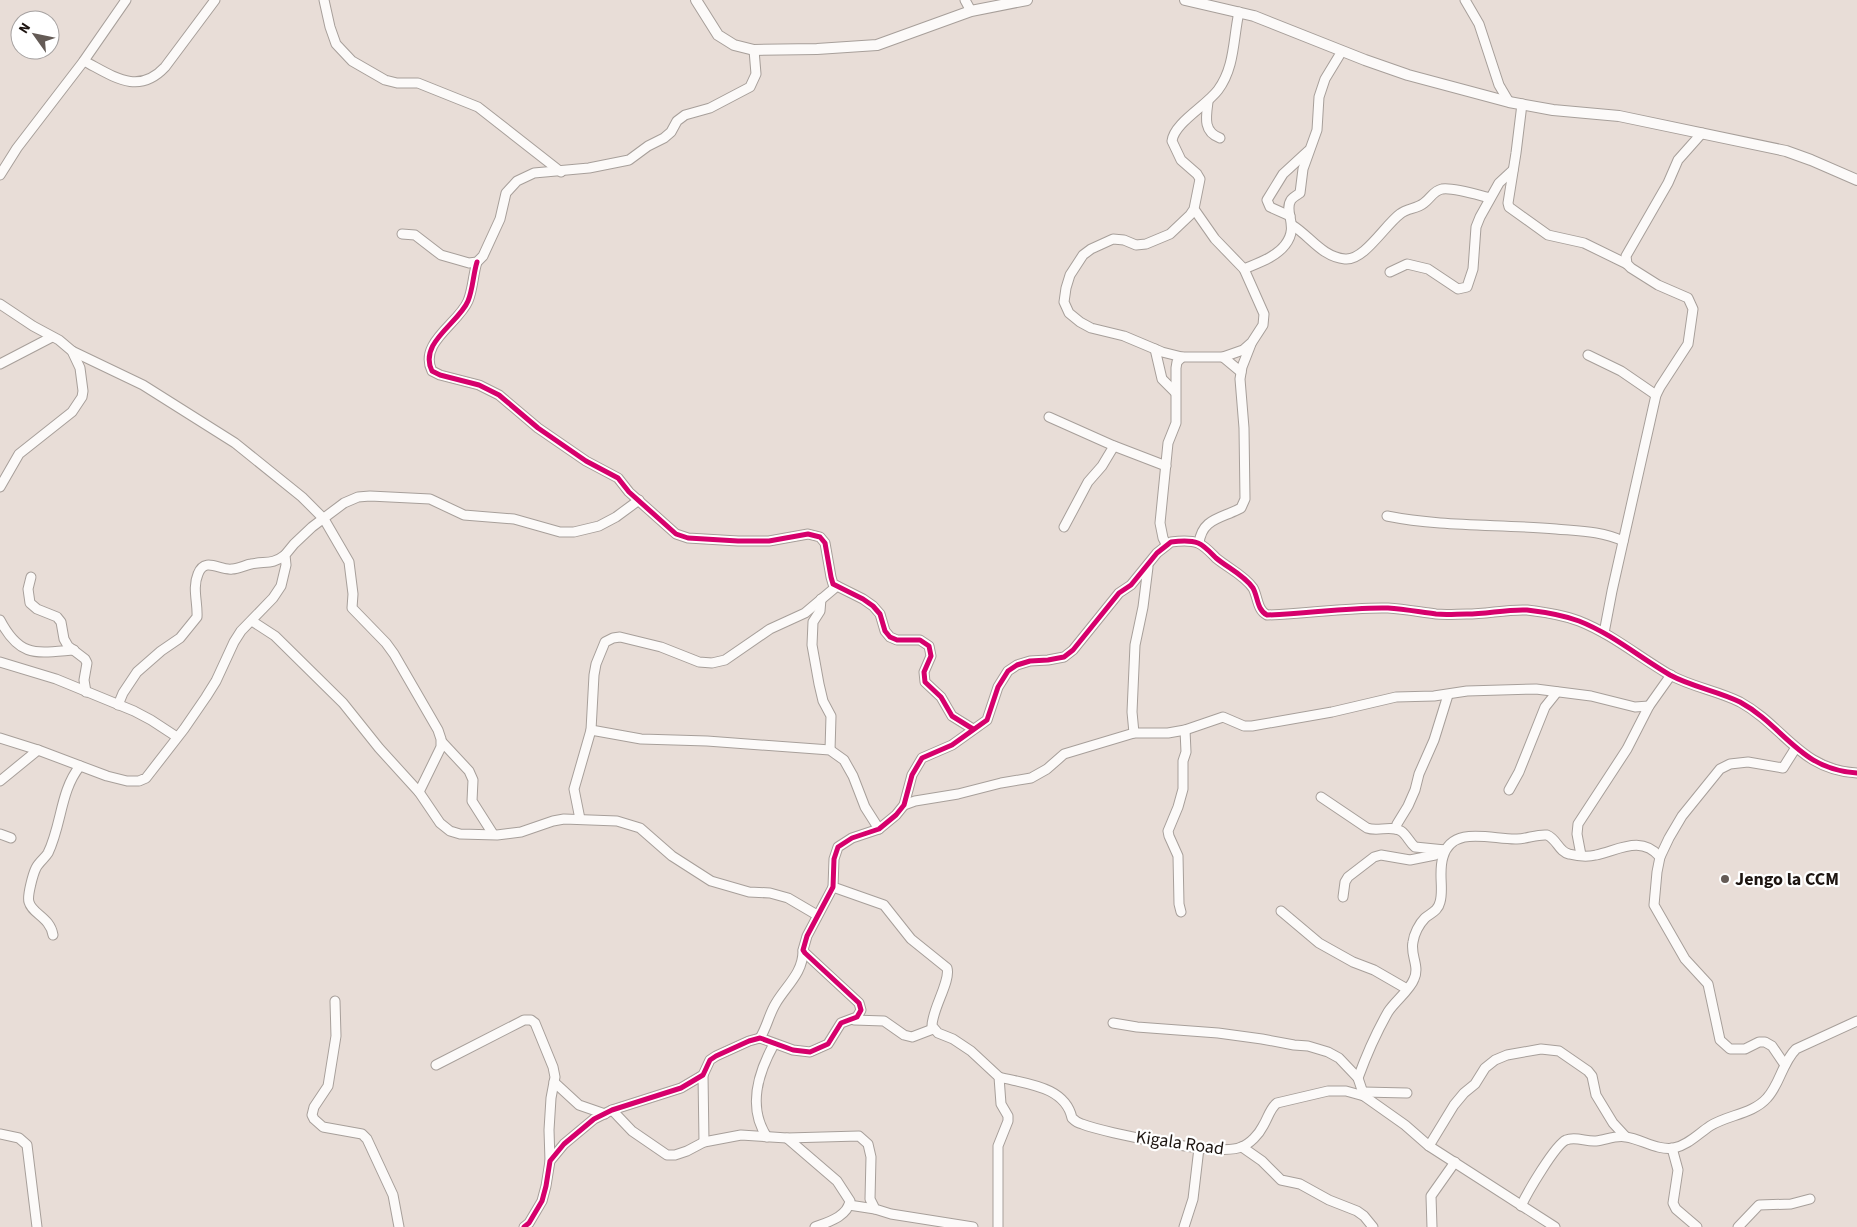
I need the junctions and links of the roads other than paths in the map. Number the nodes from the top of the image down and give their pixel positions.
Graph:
1 (126, 0) edge
2 (215, 0) edge
3 (324, 0) edge
4 (687, 0) edge
5 (965, 0) edge
6 (1027, 0) edge
7 (1185, 0) edge
8 (1465, 0) edge
9 (697, 1) edge
10 (971, 11) junction
11 (1239, 12) junction
12 (754, 50) junction
13 (1342, 51) junction
14 (84, 61) junction
15 (1208, 102) junction
16 (1509, 102) junction
17 (1522, 104) junction
18 (1702, 133) junction
19 (1220, 138) dead end
20 (1310, 149) junction
21 (1513, 170) junction
22 (561, 172) junction
23 (0, 175) edge
24 (1857, 180) edge
25 (1490, 198) junction
26 (1194, 209) junction
27 (1291, 220) junction
28 (402, 234) dead end
29 (477, 262) junction
30 (1627, 264) junction
31 (1244, 269) junction
32 (1390, 272) dead end
33 (0, 304) edge
34 (52, 337) junction
35 (1252, 342) junction
36 (1155, 349) junction
37 (72, 351) junction
38 (1588, 355) dead end
39 (1182, 357) junction
40 (1224, 357) junction
41 (0, 364) edge
42 (1241, 372) junction
43 (1175, 392) junction
44 (1656, 395) junction
45 (1049, 417) dead end
46 (1114, 446) junction
47 (1166, 466) junction
48 (0, 487) edge
49 (639, 500) junction
50 (1386, 516) dead end
51 (324, 519) junction
52 (1064, 527) dead end
53 (1623, 541) junction
54 (1199, 543) junction
55 (1166, 544) junction
56 (285, 555) junction
57 (1148, 566) junction
58 (31, 577) dead end
59 (837, 586) junction
60 (821, 599) junction
61 (0, 620) edge
62 (252, 621) junction
63 (1604, 633) junction
64 (74, 650) junction
65 (0, 662) edge
66 (1671, 675) junction
67 (86, 692) junction
68 (1557, 692) junction
69 (1448, 695) junction
70 (118, 705) junction
71 (1649, 706) junction
72 (591, 730) junction
73 (973, 730) junction
74 (1185, 730) junction
75 (1134, 733) junction
76 (177, 737) junction
77 (0, 738) edge
78 (442, 742) junction
79 (1796, 749) junction
80 (38, 750) junction
81 (830, 750) junction
82 (80, 766) junction
83 (1857, 773) edge
84 (0, 781) edge
85 (1509, 790) dead end
86 (419, 792) junction
87 (1321, 797) dead end
88 (904, 805) junction
89 (580, 819) junction
90 (879, 829) junction
91 (1396, 829) junction
92 (0, 834) edge
93 (493, 834) junction
94 (11, 838) dead end
95 (1444, 850) junction
96 (1580, 855) junction
97 (1660, 857) junction
98 (833, 886) junction
99 (1343, 897) dead end
100 (1281, 911) dead end
101 (1181, 912) dead end
102 (817, 915) junction
103 (54, 935) dead end
104 (803, 952) junction
105 (1407, 989) junction
106 (335, 1001) dead end
107 (854, 1020) junction
108 (1857, 1021) edge
109 (1113, 1023) dead end
110 (933, 1029) junction
111 (760, 1038) junction
112 (774, 1044) junction
113 (436, 1065) dead end
114 (1785, 1065) junction
115 (702, 1075) junction
116 (1000, 1077) junction
117 (1358, 1078) junction
118 (554, 1082) junction
119 (1407, 1093) dead end
120 (1363, 1094) junction
121 (609, 1112) junction
122 (0, 1134) edge
123 (1625, 1136) junction
124 (767, 1137) junction
125 (787, 1138) junction
126 (704, 1142) junction
127 (1429, 1146) junction
128 (1242, 1147) junction
129 (1199, 1148) junction
130 (1672, 1148) junction
131 (550, 1161) junction
132 (1455, 1162) junction
133 (1810, 1199) dead end
134 (849, 1205) junction
135 (1521, 1206) junction
136 (875, 1209) junction
137 (37, 1227) edge
138 (399, 1227) edge
139 (524, 1227) edge
140 (815, 1227) edge
141 (973, 1227) edge
142 (998, 1227) edge
143 (1184, 1227) edge
144 (1373, 1227) edge
145 (1432, 1227) edge
146 (1555, 1227) edge
147 (1697, 1227) edge
148 (1738, 1227) edge

1 - 14 street
2 - 14 street
3 - 22 street
4 - 9 street
5 - 10 street
6 - 10 street
7 - 11 street
8 - 16 street
9 - 12 street
10 - 12 street
11 - 13 street
11 - 15 street
12 - 22 street
13 - 16 street
13 - 20 street
14 - 23 street
15 - 19 street
15 - 26 street
16 - 17 street
17 - 18 street
17 - 21 street
18 - 24 street
18 - 30 street
20 - 27 street
20 - 27 street
21 - 25 street
21 - 30 street
22 - 29 street
25 - 27 street
25 - 32 street
26 - 31 street
26 - 36 street
27 - 31 street
28 - 29 street
29 - 49 street
30 - 44 street
31 - 35 street
33 - 34 street
34 - 37 street
34 - 41 street
35 - 40 street
35 - 42 street
36 - 39 street
36 - 43 street
37 - 48 street
37 - 51 street
38 - 44 street
39 - 40 street
39 - 43 street
40 - 42 street
42 - 54 street
43 - 47 street
44 - 53 street
45 - 46 street
46 - 47 street
46 - 52 street
47 - 55 street
49 - 51 street
49 - 59 street
50 - 53 street
51 - 56 street
51 - 78 street
53 - 63 street
54 - 55 street
54 - 63 street
55 - 57 street
56 - 62 street
56 - 70 street
57 - 73 street
57 - 75 street
58 - 64 street
59 - 60 street
59 - 73 street
60 - 72 street
60 - 81 street
61 - 64 street
62 - 76 street
62 - 86 street
63 - 66 street
64 - 67 street
65 - 67 street
66 - 71 street
66 - 79 street
67 - 70 street
68 - 69 street
68 - 71 street
68 - 85 street
69 - 74 street
69 - 91 street
70 - 76 street
71 - 96 street
72 - 81 street
72 - 89 street
73 - 88 street
74 - 75 street
74 - 101 street
75 - 88 street
76 - 82 street
77 - 80 street
78 - 86 street
78 - 93 street
79 - 83 street
79 - 97 street
80 - 82 street
80 - 84 street
81 - 90 street
82 - 103 street
86 - 93 street
87 - 91 street
88 - 90 street
89 - 93 street
89 - 102 street
90 - 98 street
91 - 95 street
92 - 94 street
95 - 96 street
95 - 99 street
95 - 105 street
96 - 97 street
97 - 114 street
98 - 102 street
98 - 110 street
100 - 105 street
102 - 104 street
104 - 107 street
104 - 111 street
105 - 117 street
106 - 138 street
107 - 110 street
107 - 112 street
108 - 114 street
109 - 117 street
110 - 116 street
111 - 112 street
111 - 115 street
112 - 124 street
113 - 118 street
114 - 130 street
115 - 121 street
115 - 126 street
116 - 129 street, Kigala Road
116 - 142 street
117 - 120 street
118 - 121 street
118 - 131 street
119 - 120 street
120 - 127 street, Kigala Road
120 - 128 street, Kigala Road
121 - 126 street
121 - 131 street
122 - 137 street
123 - 127 street
123 - 130 street
123 - 135 street
124 - 125 street
124 - 126 street
125 - 134 street
125 - 136 street
127 - 132 street, Kigala Road
128 - 129 street, Kigala Road
128 - 144 street
129 - 143 street
130 - 147 street
131 - 139 street
132 - 135 street, Kigala Road
132 - 145 street
133 - 148 street
134 - 136 street
134 - 140 street
135 - 146 street, Kigala Road
136 - 141 street

